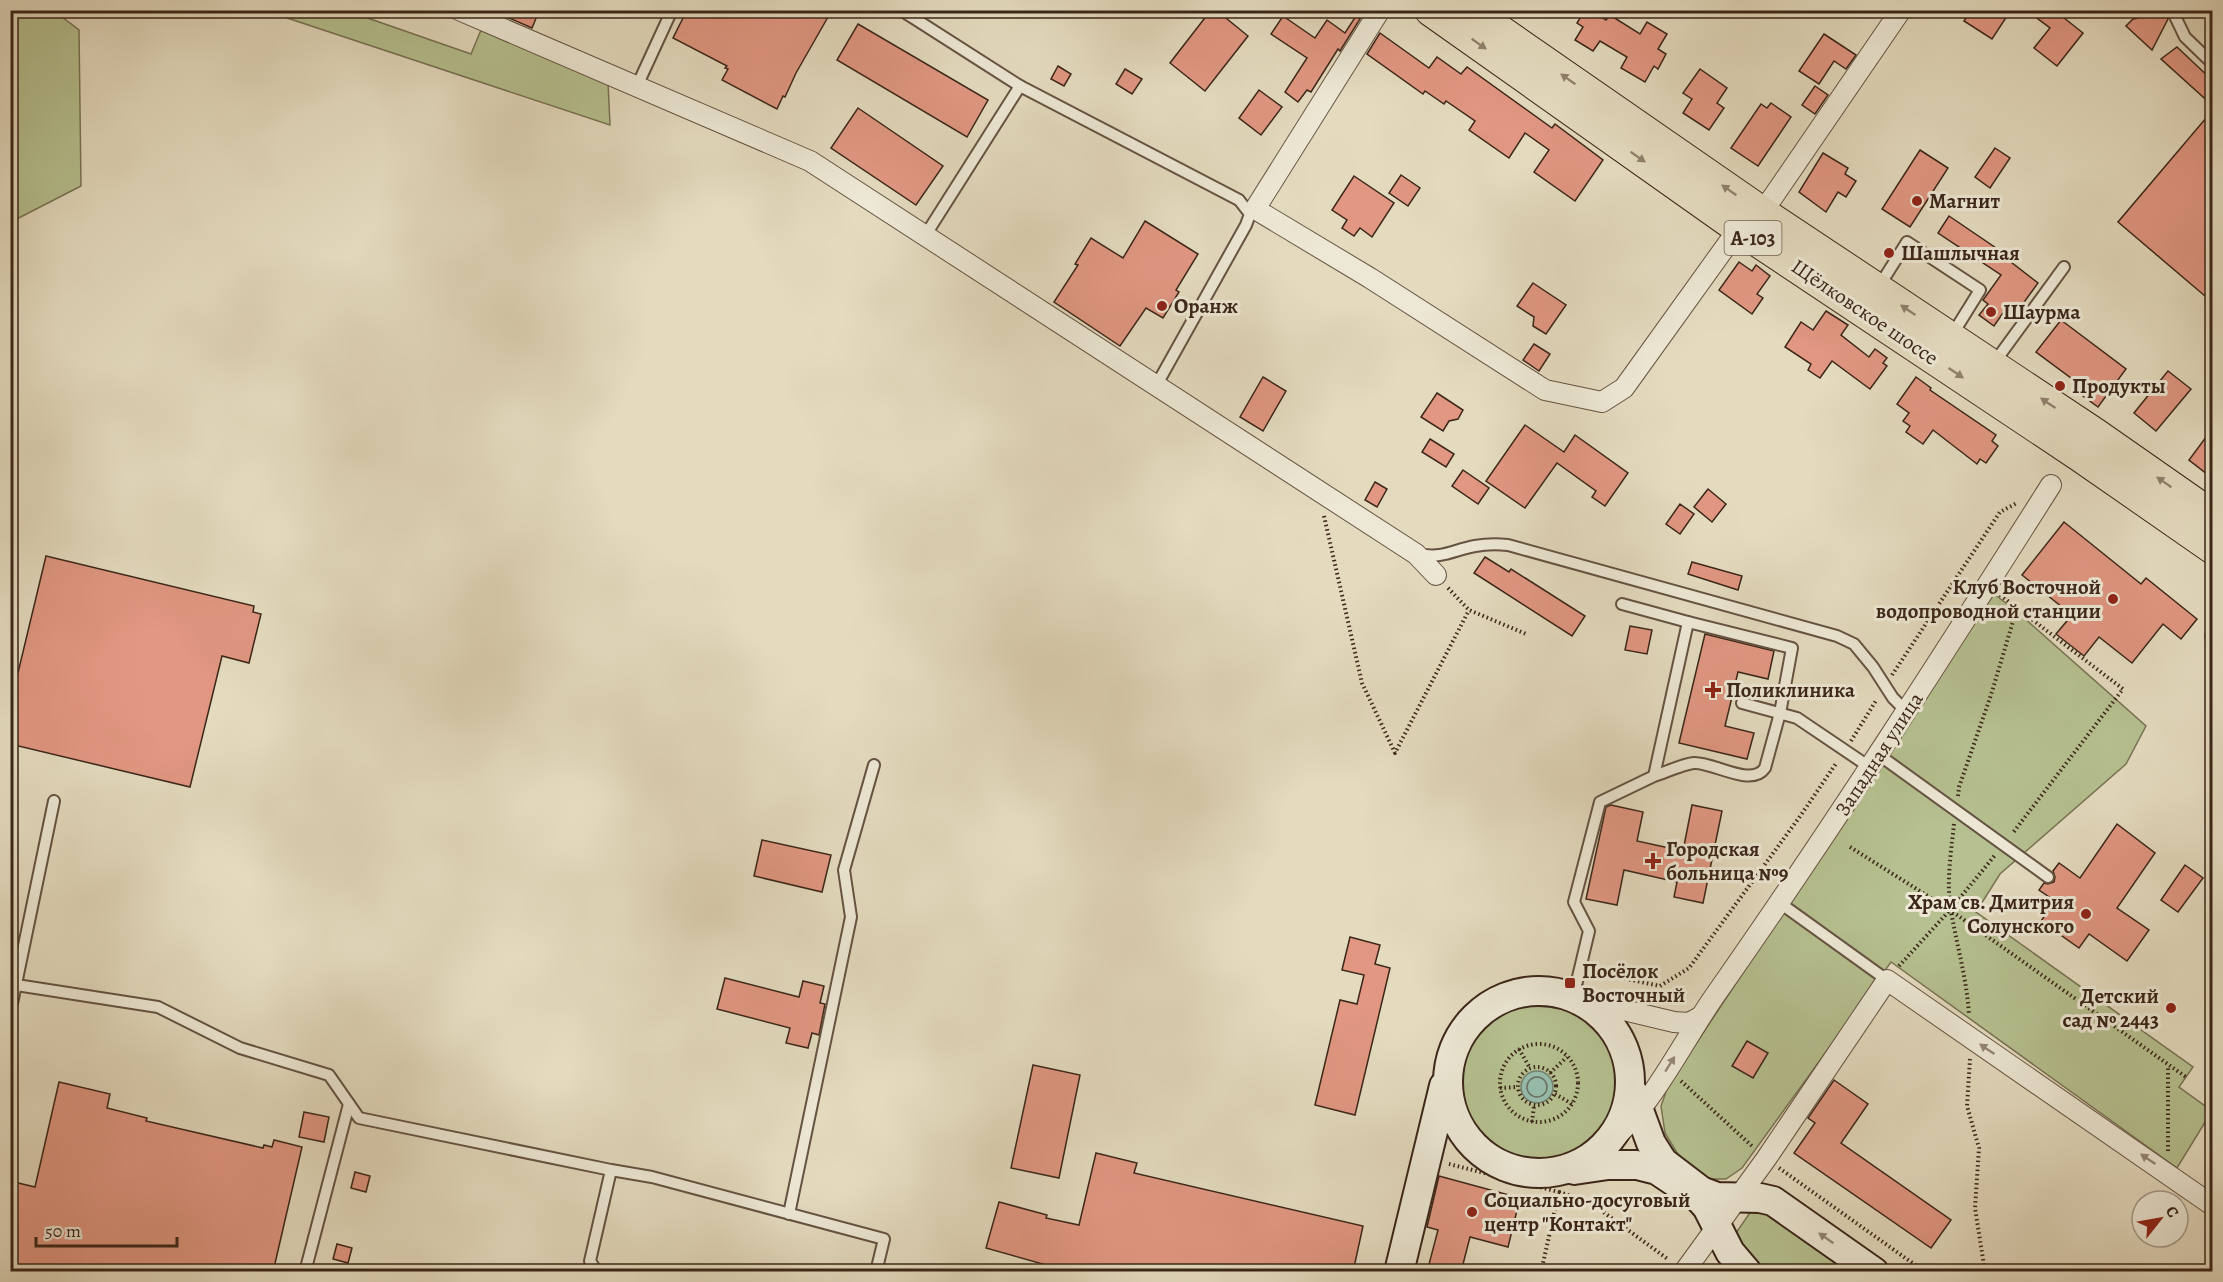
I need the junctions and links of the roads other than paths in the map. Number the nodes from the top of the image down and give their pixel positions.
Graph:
1 (459, 10) edge
2 (672, 10) edge
3 (901, 10) edge
4 (1380, 10) edge
5 (1431, 10) edge
6 (1469, 10) edge
7 (1902, 10) edge
8 (2172, 10) edge
9 (2212, 63) edge
10 (637, 86) junction
11 (1020, 86) junction
12 (1751, 221) junction
13 (925, 236) junction
14 (2064, 267) dead end
15 (1877, 290) junction
16 (1950, 338) junction
17 (1992, 366) junction
18 (1156, 386) junction
19 (2051, 485) road end
20 (2212, 516) edge
21 (2212, 547) edge
22 (1416, 554) junction
23 (1436, 575) road end
24 (1622, 603) dead end
25 (1688, 622) junction
26 (1742, 703) dead end
27 (1907, 712) junction
28 (1780, 713) junction
29 (1875, 761) junction
30 (874, 765) dead end
31 (1654, 776) junction
32 (54, 801) dead end
33 (2049, 877) dead end
34 (1780, 903) junction
35 (1887, 980) junction
36 (14, 985) edge
37 (1573, 998) junction
38 (10, 1013) edge
39 (1700, 1017) junction
40 (1448, 1069) junction
41 (1634, 1097) junction
42 (349, 1104) junction
43 (1428, 1156) junction
44 (1501, 1166) junction
45 (611, 1170) junction
46 (1559, 1182) junction
47 (1738, 1197) junction
48 (2212, 1205) edge
49 (789, 1214) junction
50 (1717, 1226) junction
51 (1684, 1271) edge
52 (305, 1272) edge
53 (597, 1272) edge
54 (876, 1272) edge
55 (1399, 1272) edge
56 (1747, 1272) edge
57 (1875, 1272) edge

1 - 10 street
2 - 10 lane
3 - 11 lane
4 - 12 street
5 -> 12 main road, Щёлковское шоссе / А-103
12 -> 6 main road, Щёлковское шоссе / А-103
7 - 12 street
8 - 9 lane
10 - 13 street
11 - 13 lane
11 - 18 lane
12 - 15 main road, Щёлковское шоссе / А-103
12 -> 21 main road, Щёлковское шоссе / А-103
13 - 18 street
14 - 17 lane
16 -> 15 main road, Щёлковское шоссе / А-103
15 - 16 lane
16 - 17 main road, Щёлковское шоссе / А-103
20 -> 17 main road, Щёлковское шоссе / А-103
18 - 22 street
19 - 27 street, Западная улица
22 - 23 street
22 - 27 lane
24 - 25 lane
25 - 28 lane
25 - 31 lane
26 - 28 lane
27 - 29 street, Западная улица
28 - 29 lane
28 - 31 lane
29 - 33 lane
29 - 34 street, Западная улица
30 - 49 lane
31 - 37 lane
32 - 36 lane
34 - 35 lane
34 - 39 street, Западная улица
35 - 47 street
48 -> 35 street
36 - 38 lane
36 - 42 lane
37 - 39 street
37 - 40 street
37 - 41 street
41 -> 39 street, Западная улица
40 - 43 street
40 - 44 street
41 - 46 street
41 - 47 street
42 - 45 lane
42 - 52 lane
43 - 44 street
43 - 55 street
44 - 46 street
45 - 49 lane
45 - 53 lane
46 - 50 street
47 - 50 street
57 -> 47 street
49 - 54 lane
50 - 51 street
50 - 56 street

